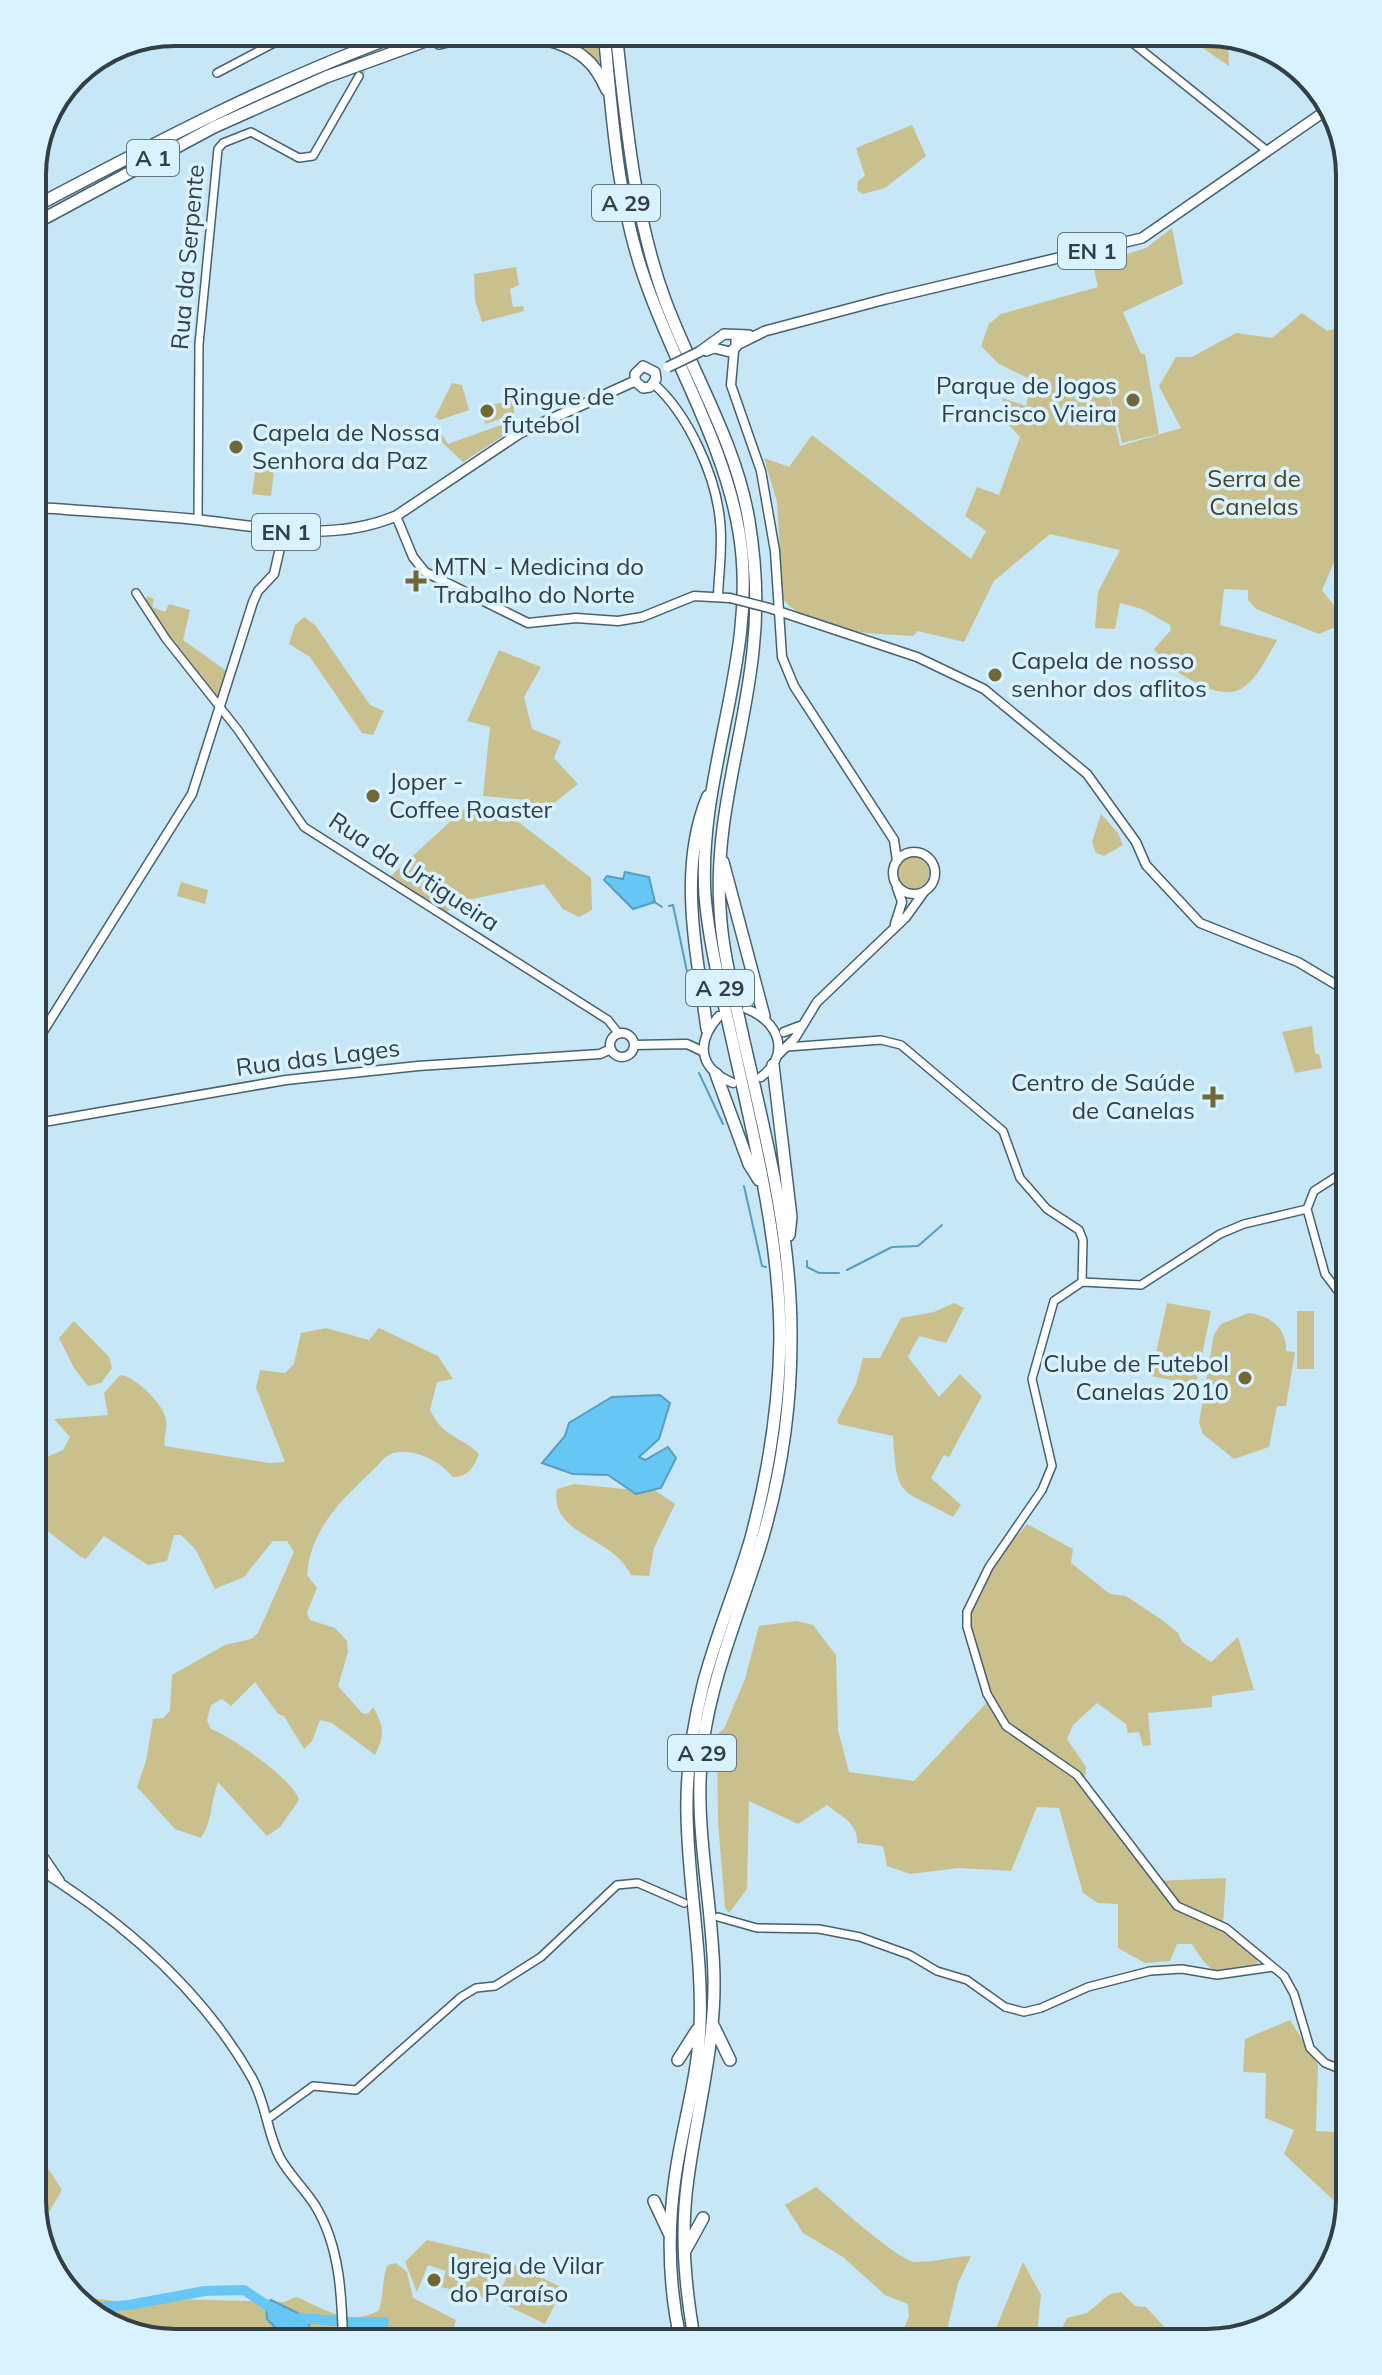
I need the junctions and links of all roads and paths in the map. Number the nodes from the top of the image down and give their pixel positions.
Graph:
1 (268, 46) edge
2 (371, 46) edge
3 (407, 46) edge
4 (560, 46) edge
5 (606, 46) edge
6 (618, 46) edge
7 (1136, 46) edge
8 (217, 73) dead end
9 (359, 76) tunnel mouth
10 (611, 97) junction
11 (1321, 114) edge
12 (1266, 150) junction
13 (46, 201) edge
14 (46, 217) edge
15 (731, 335) junction
16 (755, 335) junction
17 (718, 340) junction
18 (735, 348) junction
19 (722, 351) junction
20 (699, 352) junction
21 (655, 372) junction
22 (635, 381) junction
23 (654, 384) junction
24 (766, 490) junction
25 (46, 508) edge
26 (396, 516) junction
27 (198, 520) junction
28 (284, 531) junction
29 (136, 593) dead end
30 (718, 595) junction
31 (780, 611) junction
32 (220, 710) junction
33 (711, 788) junction
34 (894, 840) junction
35 (916, 852) junction
36 (720, 856) junction
37 (897, 861) junction
38 (895, 883) junction
39 (924, 892) junction
40 (891, 930) junction
41 (1336, 985) edge
42 (747, 1009) dead end
43 (719, 1016) dead end
44 (764, 1016) junction
45 (801, 1026) junction
46 (46, 1027) edge
47 (774, 1027) junction
48 (706, 1031) junction
49 (784, 1032) junction
50 (619, 1034) junction
51 (795, 1038) junction
52 (687, 1044) junction
53 (634, 1045) junction
54 (787, 1047) junction
55 (809, 1047) junction
56 (611, 1049) junction
57 (704, 1052) junction
58 (775, 1061) junction
59 (716, 1074) junction
60 (761, 1077) dead end
61 (733, 1083) dead end
62 (46, 1122) edge
63 (1336, 1177) edge
64 (762, 1185) junction
65 (1307, 1209) junction
66 (788, 1243) junction
67 (1082, 1282) junction
68 (1336, 1289) edge
69 (46, 1859) edge
70 (46, 1873) edge
71 (65, 1885) junction
72 (684, 1903) dead end
73 (718, 1917) dead end
74 (1273, 1967) junction
75 (706, 2022) junction
76 (678, 2060) dead end
77 (730, 2060) dead end
78 (1336, 2067) edge
79 (269, 2118) junction
80 (654, 2201) dead end
81 (703, 2218) dead end
82 (670, 2235) junction
83 (683, 2257) junction
84 (343, 2329) edge
85 (679, 2329) edge
86 (693, 2329) edge

1 - 8 street
2 - 13 highway, A 1
3 - 14 highway, A 1
4 - 10 highway
5 - 10 highway, A 29
6 - 36 highway, A 29
7 - 12 street
9 - 27 street, Rua da Serpente
10 - 33 highway, A 29
11 - 12 main road, EN 1
12 - 16 main road, EN 1
15 - 16 main road, EN 1
15 - 17 main road, EN 1
15 - 18 main road
16 - 18 main road, EN 1
17 - 19 main road
17 - 20 main road, EN 1
18 - 19 main road, EN 1
18 - 24 main road
19 - 20 main road, EN 1
19 - 24 main road
20 - 21 main road, EN 1, bridge
21 - 22 main road, EN 1
21 - 23 main road
22 - 23 main road
22 - 26 main road, EN 1
23 - 30 main road
24 - 31 main road
25 - 27 main road, EN 1
26 - 28 main road, EN 1
26 - 30 main road
27 - 28 main road, EN 1
28 - 32 main road
29 - 32 street, Rua da Urtigueira
30 - 31 main road, bridge
31 - 34 main road
31 - 41 main road
32 - 46 main road
32 - 50 street, Rua da Urtigueira
33 - 48 highway
33 - 64 highway, A 29
34 - 35 main road
34 - 37 main road
35 - 37 main road
35 - 39 main road
36 - 44 highway
36 - 66 highway, A 29
37 - 38 main road
38 - 39 main road
38 - 40 main road
39 - 40 main road
40 - 45 main road
42 - 44 main road
43 - 48 main road
44 - 47 main road
45 - 49 main road
45 - 51 main road
47 - 49 main road
47 - 58 main road
48 - 52 main road
48 - 57 main road
49 - 51 main road
50 - 53 main road
50 - 56 main road
51 - 54 main road
51 - 55 street
52 - 53 main road, Rua das Lages
52 - 57 main road, Rua das Lages
53 - 56 main road, Rua das Lages
54 - 55 street
54 - 58 main road
55 - 67 street
56 - 62 main road, Rua das Lages
57 - 59 main road
58 - 60 main road
58 - 66 highway
59 - 61 main road
59 - 64 highway
63 - 65 street
64 - 75 highway, A 29
65 - 67 street
65 - 68 street
66 - 75 highway, A 29
67 - 74 street
69 - 71 street
70 - 71 main road
71 - 79 main road
72 - 79 street
73 - 74 street
74 - 78 street
75 - 76 highway
75 - 77 highway
75 - 82 highway, A 29
75 - 83 highway, A 29
79 - 84 main road
80 - 82 highway
81 - 83 highway
82 - 85 highway, A 29
83 - 86 highway, A 29

